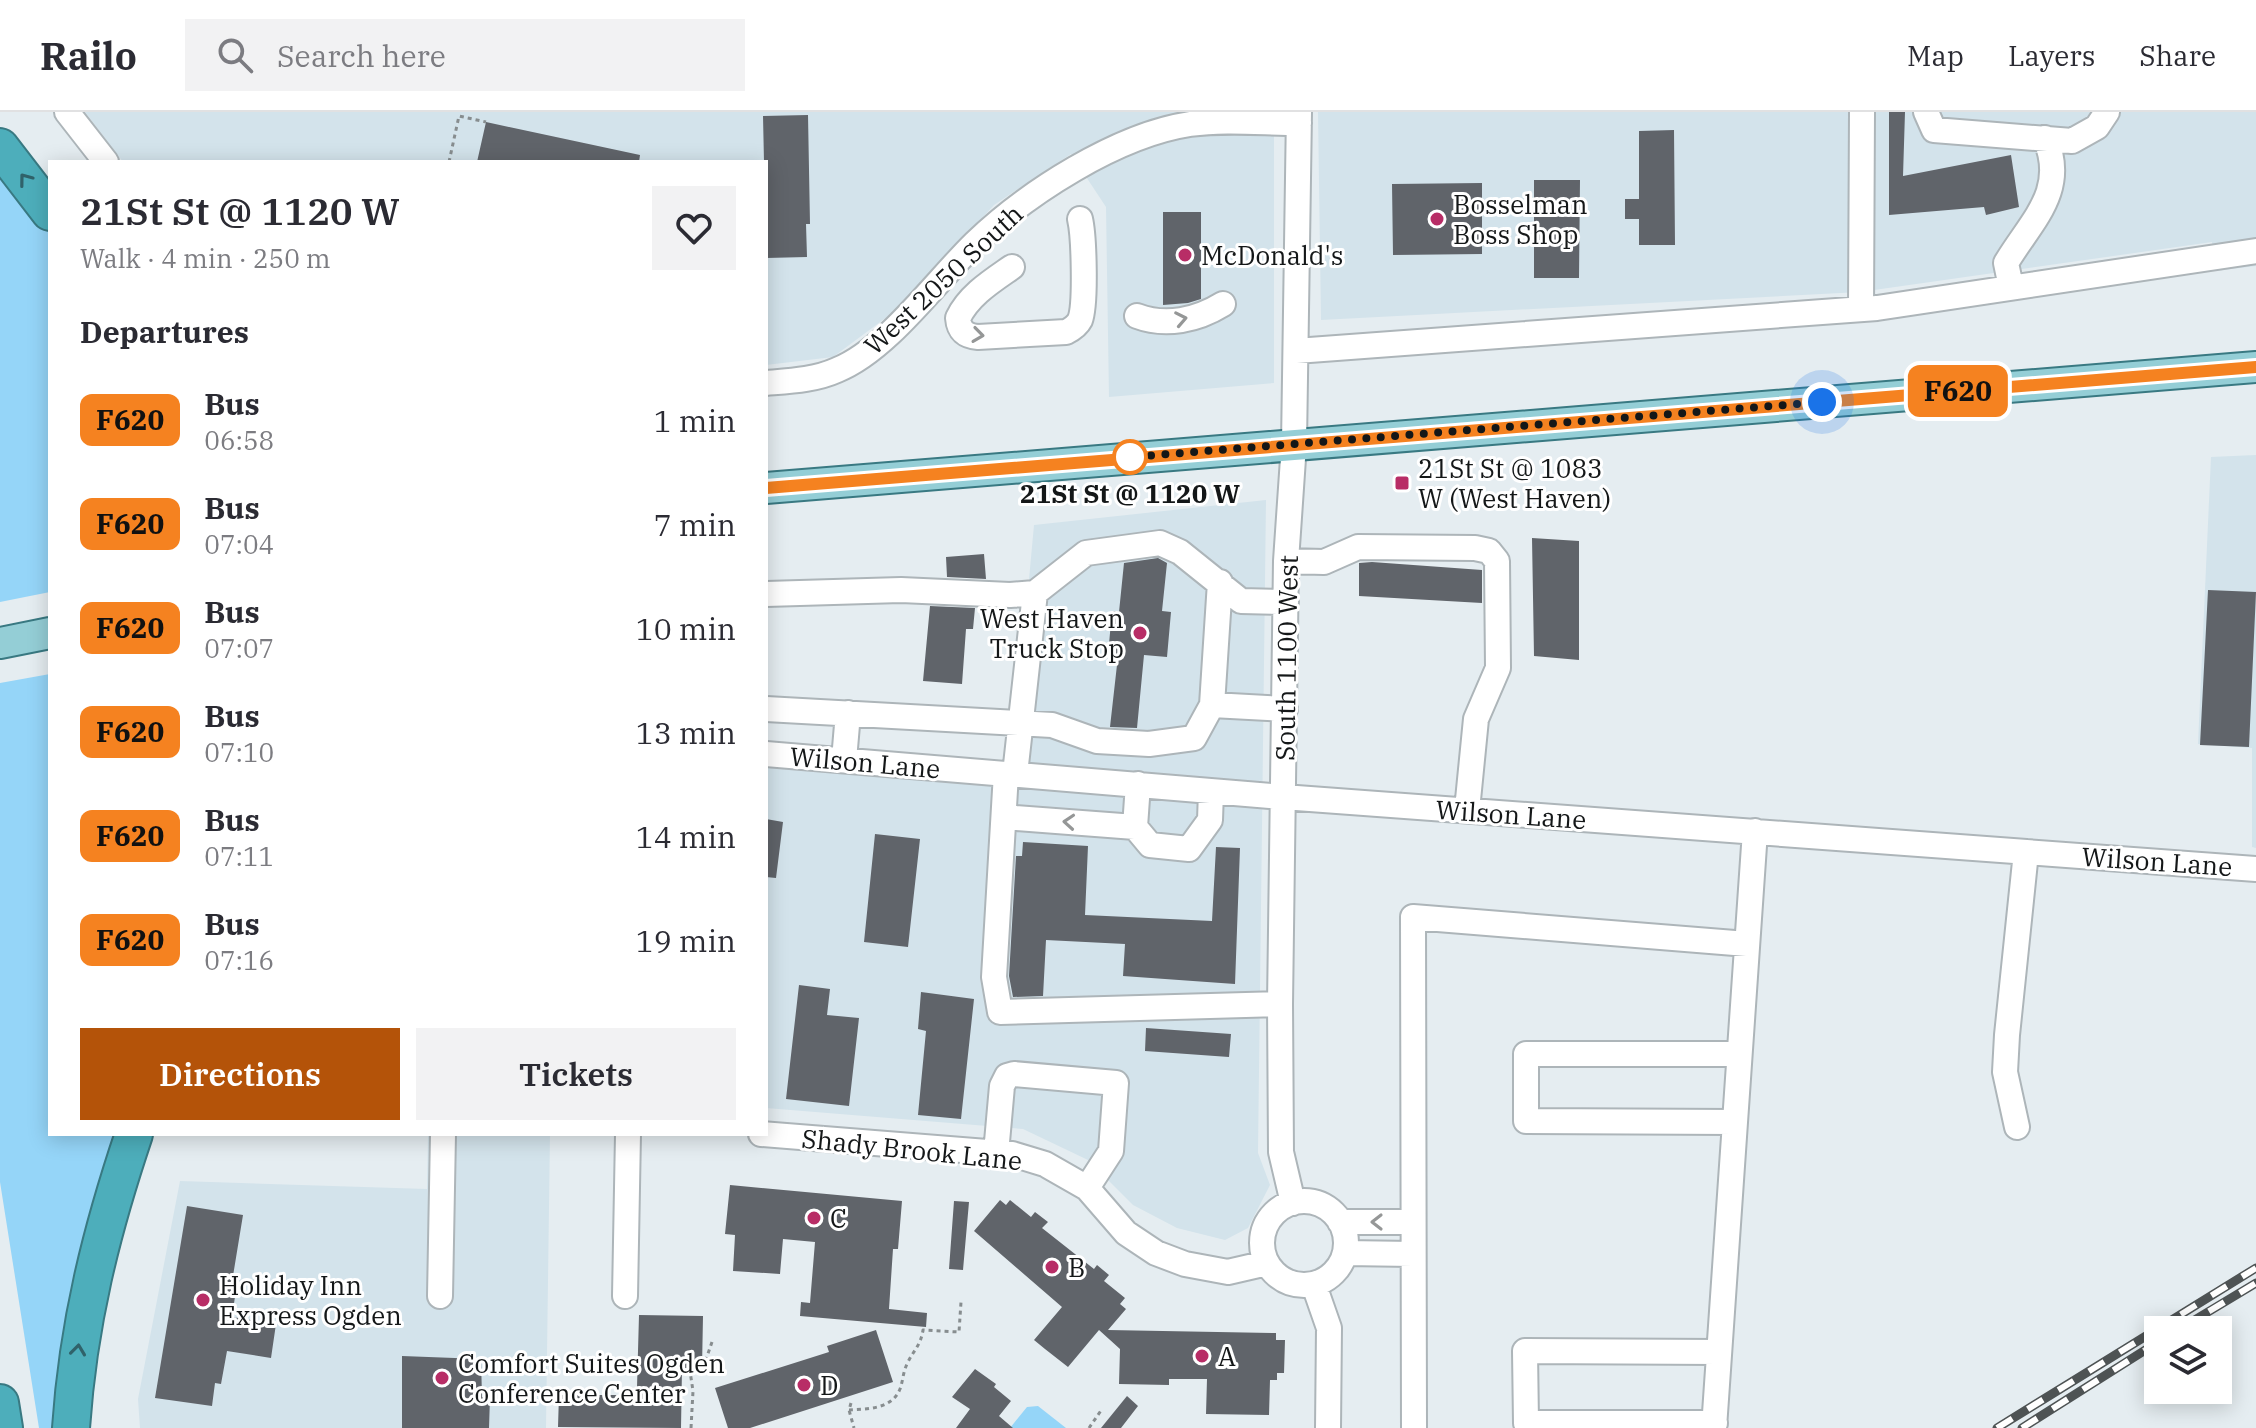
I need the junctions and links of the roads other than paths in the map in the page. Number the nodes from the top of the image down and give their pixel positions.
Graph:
1 (67, 112) edge
2 (1862, 112) edge
3 (1926, 112) edge
4 (2107, 112) edge
5 (1299, 118) edge
6 (2045, 138) junction
7 (0, 147) edge
8 (104, 160) edge
9 (48, 209) edge
10 (1080, 219) dead end
11 (2256, 251) edge
12 (1012, 267) dead end
13 (2011, 287) junction
14 (1223, 304) dead end
15 (1861, 309) junction
16 (1137, 316) dead end
17 (1296, 351) junction
18 (2256, 367) edge
19 (768, 383) edge
20 (1294, 444) junction
21 (768, 488) edge
22 (1286, 561) junction
23 (1220, 582) junction
24 (1035, 593) junction
25 (768, 594) edge
26 (1286, 602) junction
27 (48, 633) edge
28 (0, 643) edge
29 (1212, 705) junction
30 (768, 709) edge
31 (1285, 709) junction
32 (848, 713) junction
33 (1020, 723) junction
34 (768, 754) edge
35 (844, 760) junction
36 (1011, 774) junction
37 (1138, 784) junction
38 (1211, 791) junction
39 (1283, 797) junction
40 (1467, 810) junction
41 (1004, 817) junction
42 (1135, 827) junction
43 (1755, 831) junction
44 (2026, 852) junction
45 (2256, 869) edge
46 (1747, 944) junction
47 (1280, 1004) junction
48 (1739, 1054) junction
49 (1735, 1122) junction
50 (2017, 1127) dead end
51 (768, 1135) edge
52 (133, 1136) edge
53 (443, 1136) edge
54 (628, 1136) edge
55 (996, 1153) junction
56 (1087, 1188) junction
57 (1293, 1203) junction
58 (1340, 1222) junction
59 (1413, 1222) junction
60 (1345, 1253) junction
61 (1413, 1254) junction
62 (1267, 1263) junction
63 (1314, 1285) junction
64 (440, 1296) dead end
65 (625, 1296) dead end
66 (1719, 1352) junction
67 (0, 1403) edge
68 (1714, 1425) edge
69 (4, 1428) edge
70 (71, 1428) edge
71 (1328, 1428) edge
72 (1414, 1428) edge

1 - 8 street
2 - 15 street
3 - 6 street
4 - 6 street
5 - 17 street, South 1100 West
5 - 19 street, West 2050 South
6 - 13 street
9 -> 7 highway
12 -> 10 street
11 - 13 street
13 - 15 street
16 -> 14 street
15 - 17 street
17 - 20 street, South 1100 West
18 - 20 main road
20 - 21 main road
20 - 22 street, South 1100 West
22 - 26 street, South 1100 West
22 - 40 street
23 - 24 street
23 - 26 street
23 - 29 street
24 - 25 street
24 - 33 street
26 - 31 street, South 1100 West
27 - 28 main road
29 - 31 street
29 - 33 street
30 - 32 street
31 - 39 street, South 1100 West
32 - 33 street
32 - 35 street
33 - 36 street
34 - 35 street, Wilson Lane
35 - 36 street, Wilson Lane
36 - 37 street, Wilson Lane
36 - 41 street
37 - 38 street, Wilson Lane
37 - 42 street
38 - 39 street, Wilson Lane
38 - 42 street
39 - 40 street, Wilson Lane
39 - 47 street, South 1100 West
40 - 43 street, Wilson Lane
42 -> 41 street
41 - 47 street
43 - 44 street, Wilson Lane
43 - 46 street
44 - 45 street, Wilson Lane
44 - 50 street
46 - 48 street
46 - 59 street
47 - 57 street, South 1100 West
48 - 49 street
48 - 49 street
49 - 66 street
51 - 55 street, Shady Brook Lane
70 -> 52 highway
53 - 64 street
54 - 65 street
55 - 56 street, Shady Brook Lane
55 - 56 street
56 - 62 street, Shady Brook Lane
57 - 58 street
57 - 62 street
59 -> 58 street
58 - 60 street
59 - 61 street
60 - 61 street
60 - 63 street
61 - 72 street
62 - 63 street
63 - 71 street
66 - 68 street
66 - 68 street
67 - 69 highway

